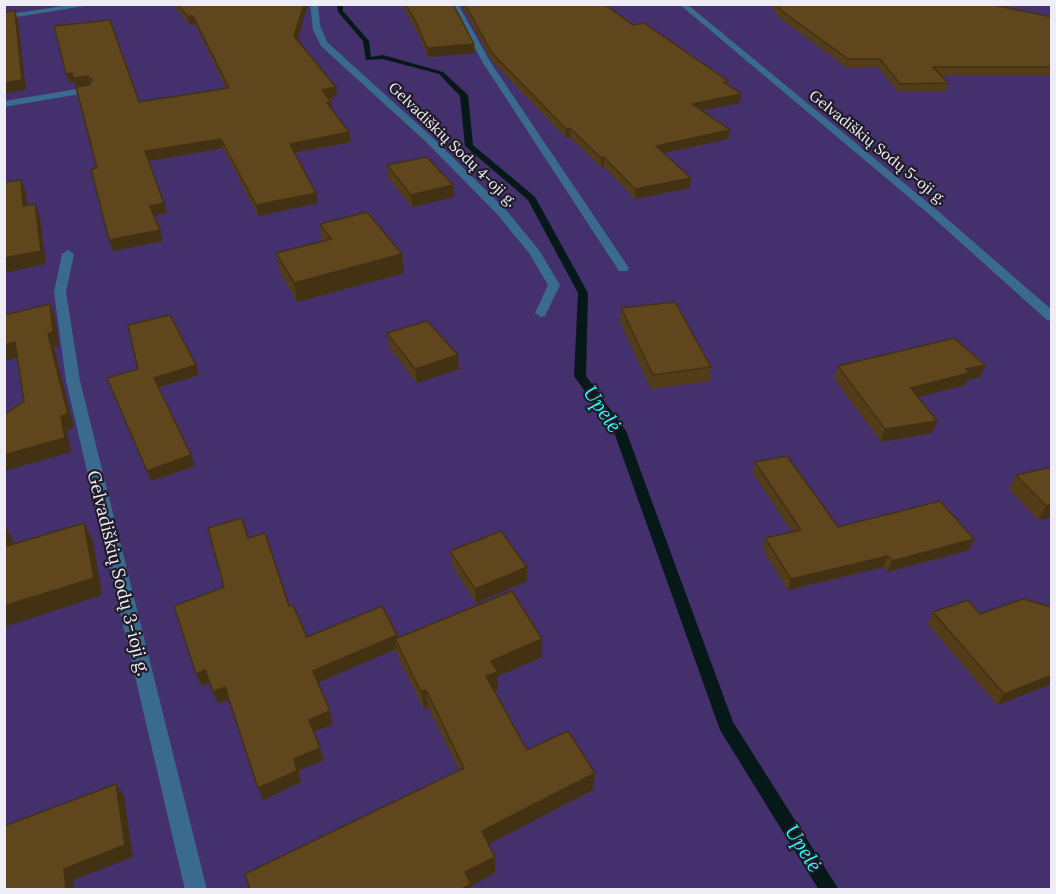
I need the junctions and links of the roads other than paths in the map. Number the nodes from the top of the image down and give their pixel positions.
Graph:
1 (94, 4) edge
2 (314, 4) edge
3 (454, 4) edge
4 (682, 4) edge
5 (4, 17) edge
6 (89, 90) edge
7 (4, 104) edge
8 (68, 254) dead end
9 (623, 268) dead end
10 (541, 314) dead end
11 (1052, 317) edge
12 (196, 890) edge

1 - 5 street
2 - 10 street, Gelvadiškių Sodų 4-oji g.
3 - 9 street
4 - 11 street, Gelvadiškių Sodų 5-oji g.
6 - 7 street
8 - 12 street, Gelvadiškių Sodų 3-ioji g.

